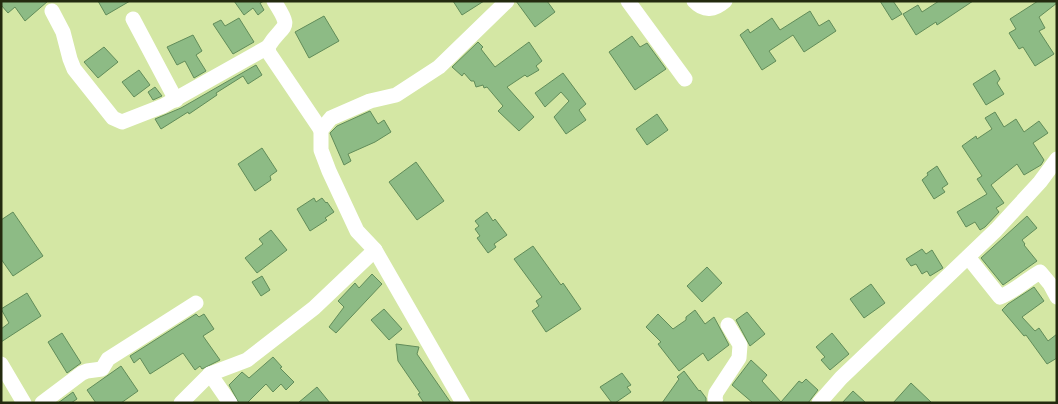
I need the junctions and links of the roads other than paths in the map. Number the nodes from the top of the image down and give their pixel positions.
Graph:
1 (274, 1) edge
2 (507, 1) edge
3 (628, 1) edge
4 (694, 1) edge
5 (726, 1) edge
6 (52, 11) dead end
7 (133, 19) dead end
8 (268, 47) junction
9 (685, 79) dead end
10 (176, 100) junction
11 (321, 130) junction
12 (1057, 160) edge
13 (376, 250) junction
14 (968, 257) junction
15 (1057, 296) edge
16 (196, 303) dead end
17 (728, 325) dead end
18 (1, 364) edge
19 (210, 374) junction
20 (24, 403) edge
21 (42, 403) edge
22 (181, 403) edge
23 (230, 403) edge
24 (463, 403) edge
25 (716, 403) edge
26 (819, 403) edge

1 - 8 street
2 - 11 street
3 - 9 street
4 - 5 street
6 - 10 street
7 - 10 street
8 - 10 street
8 - 11 street
11 - 13 street
12 - 14 street
13 - 19 street
13 - 24 street
14 - 15 street
14 - 26 street
16 - 21 street
17 - 25 street
18 - 20 street
19 - 22 street
19 - 23 street

